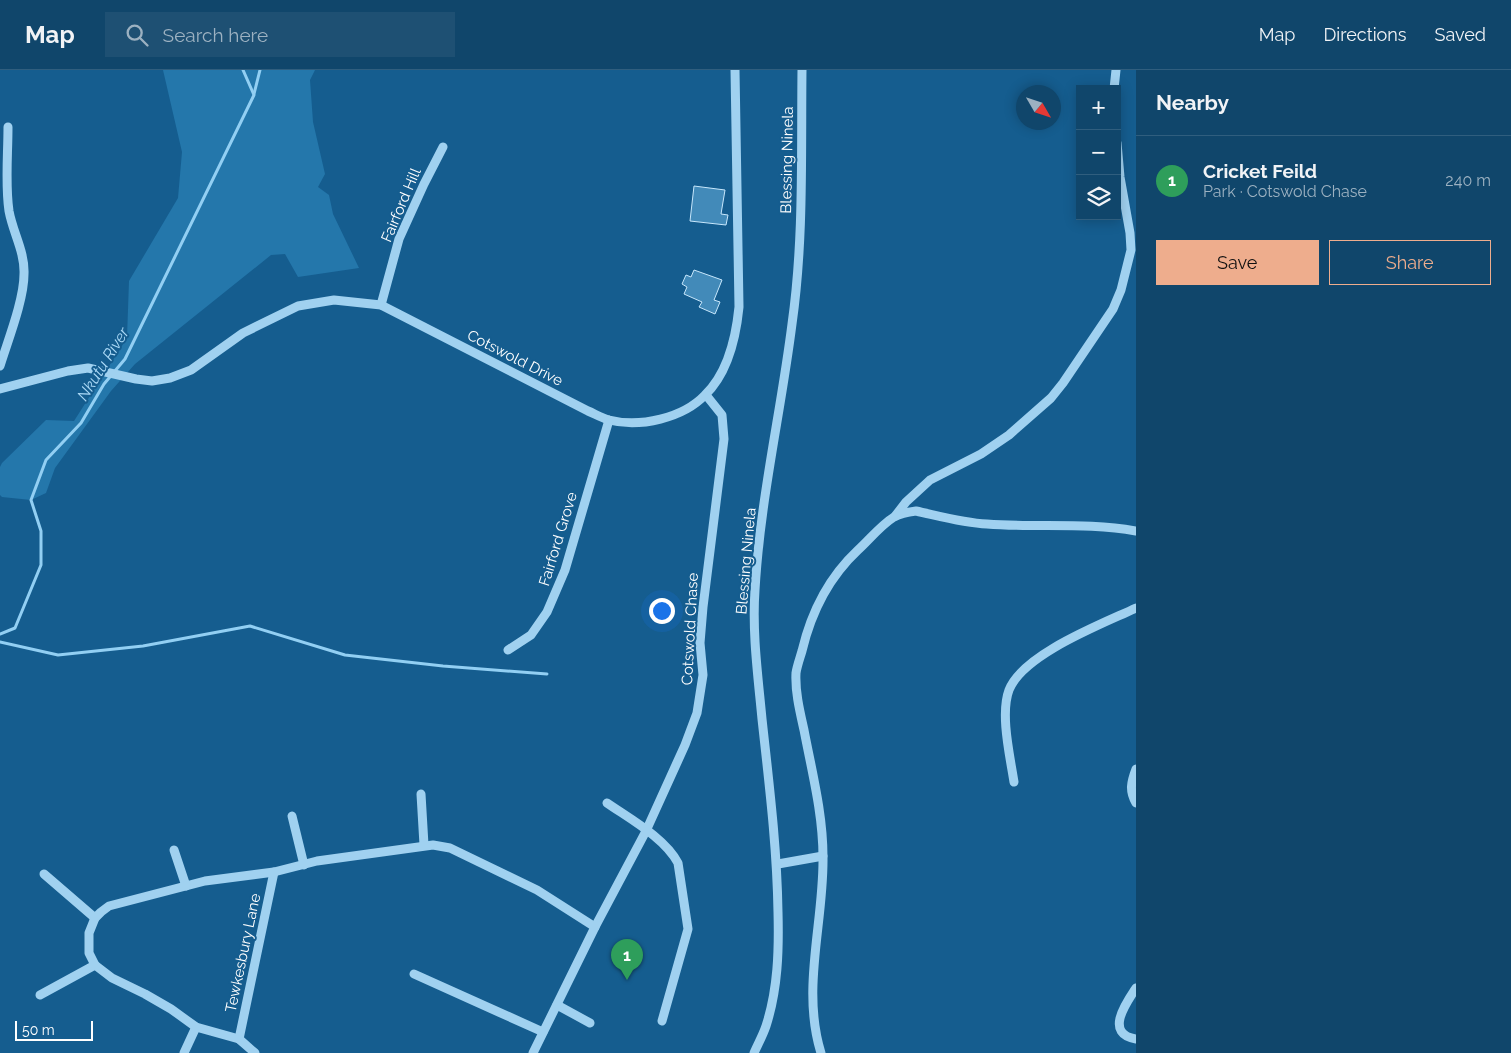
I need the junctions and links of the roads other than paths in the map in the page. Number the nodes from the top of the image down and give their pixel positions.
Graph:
1 (735, 70) edge
2 (802, 70) edge
3 (1116, 70) edge
4 (1114, 85) edge
5 (8, 128) dead end
6 (443, 147) dead end
7 (1120, 175) edge
8 (382, 305) junction
9 (0, 366) edge
10 (0, 389) edge
11 (706, 395) junction
12 (609, 420) junction
13 (894, 517) junction
14 (1136, 531) edge
15 (1136, 608) edge
16 (508, 650) dead end
17 (1136, 769) edge
18 (1014, 782) dead end
19 (421, 794) dead end
20 (607, 802) dead end
21 (1136, 803) edge
22 (292, 816) dead end
23 (646, 831) junction
24 (424, 846) junction
25 (174, 850) dead end
26 (823, 856) junction
27 (304, 864) junction
28 (778, 864) junction
29 (274, 872) junction
30 (44, 874) dead end
31 (186, 886) junction
32 (95, 918) junction
33 (595, 927) junction
34 (95, 965) junction
35 (414, 974) dead end
36 (1136, 988) edge
37 (40, 995) dead end
38 (557, 1005) junction
39 (662, 1021) dead end
40 (590, 1023) dead end
41 (196, 1027) junction
42 (543, 1032) junction
43 (239, 1039) junction
44 (1136, 1039) edge
45 (184, 1053) edge
46 (254, 1053) edge
47 (533, 1053) edge
48 (754, 1053) edge
49 (821, 1053) edge

1 - 11 street, Cotswold Drive
2 - 28 street, Blessing Ninela
3 - 4 street
5 - 9 street
6 - 8 street, Fairford Hill
7 - 13 street
8 - 10 street, Cotswold Drive
8 - 12 street, Cotswold Drive
11 - 12 street, Cotswold Drive
11 - 23 street, Cotswold Chase
12 - 16 street, Fairford Grove
13 - 14 street
13 - 26 street
15 - 18 street
17 - 21 street
19 - 24 street
20 - 23 street
22 - 27 street
23 - 33 street, Cotswold Chase
23 - 39 street
24 - 27 street
24 - 33 street
25 - 31 street
26 - 28 street
26 - 49 street
27 - 29 street
28 - 48 street, Blessing Ninela
29 - 31 street
29 - 43 street, Tewkesbury Lane
30 - 32 street
31 - 32 street
32 - 34 street
33 - 38 street, Cotswold Chase
34 - 37 street
34 - 41 street
35 - 42 street
36 - 44 street
38 - 40 street
38 - 42 street, Cotswold Chase
41 - 43 street
41 - 45 street
42 - 47 street, Cotswold Chase
43 - 46 street

